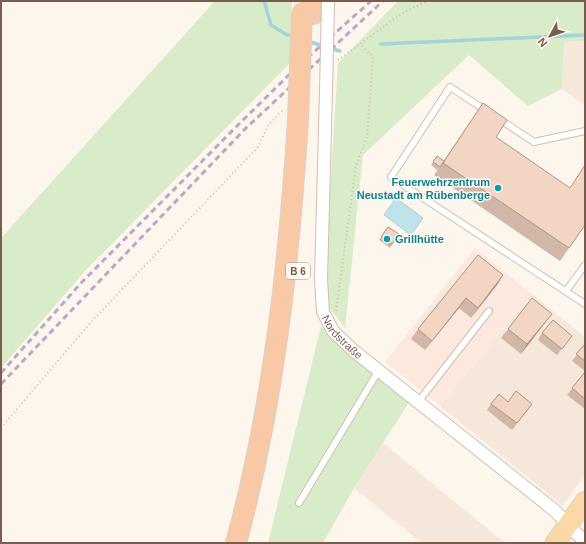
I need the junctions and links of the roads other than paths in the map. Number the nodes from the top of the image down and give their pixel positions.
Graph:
1 (314, 5) edge
2 (298, 116) junction
3 (585, 131) edge
4 (585, 265) edge
5 (566, 291) junction
6 (585, 304) edge
7 (489, 311) dead end
8 (379, 370) junction
9 (418, 402) junction
10 (585, 501) edge
11 (299, 503) dead end
12 (568, 525) junction
13 (585, 542) edge
14 (236, 543) edge
15 (249, 543) edge
16 (555, 543) edge

1 - 2 highway, B 6, bridge
1 - 8 street, Nordstraße, bridge
2 - 14 highway, B 6
2 - 15 highway, B 6
3 - 5 lane
4 - 5 lane
5 - 6 lane
7 - 9 lane
8 - 9 street, Nordstraße
8 - 11 lane
9 - 12 street, Nordstraße
10 - 12 main road
12 - 13 street, Nordstraße
12 - 16 main road

